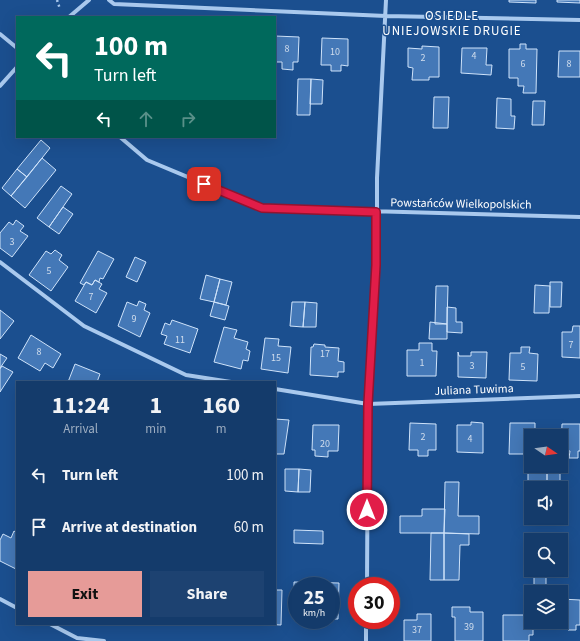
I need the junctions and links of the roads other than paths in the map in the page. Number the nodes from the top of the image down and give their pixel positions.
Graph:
1 (89, 0) edge
2 (109, 0) edge
3 (386, 0) edge
4 (70, 16) edge
5 (386, 16) junction
6 (580, 20) edge
7 (0, 34) edge
8 (16, 47) edge
9 (16, 68) edge
10 (0, 86) edge
11 (121, 138) edge
12 (376, 212) junction
13 (580, 217) edge
14 (0, 262) edge
15 (225, 381) edge
16 (276, 389) edge
17 (580, 396) edge
18 (368, 404) junction
19 (367, 577) edge
20 (0, 599) edge
21 (16, 607) edge
22 (52, 625) edge
23 (366, 629) edge
24 (77, 639) edge
25 (104, 641) edge
26 (366, 641) edge

1 - 4 street
2 - 5 street
3 - 5 street
5 - 6 street
5 - 12 street
7 - 8 street
9 - 10 street
11 - 12 street, Powstańców Wielkopolskich
12 - 13 street, Powstańców Wielkopolskich
12 - 18 street
14 - 15 street
16 - 18 street, Juliana Tuwima
17 - 18 street, Juliana Tuwima
18 - 19 street
20 - 21 street
22 - 24 street
23 - 26 street
24 - 25 street

